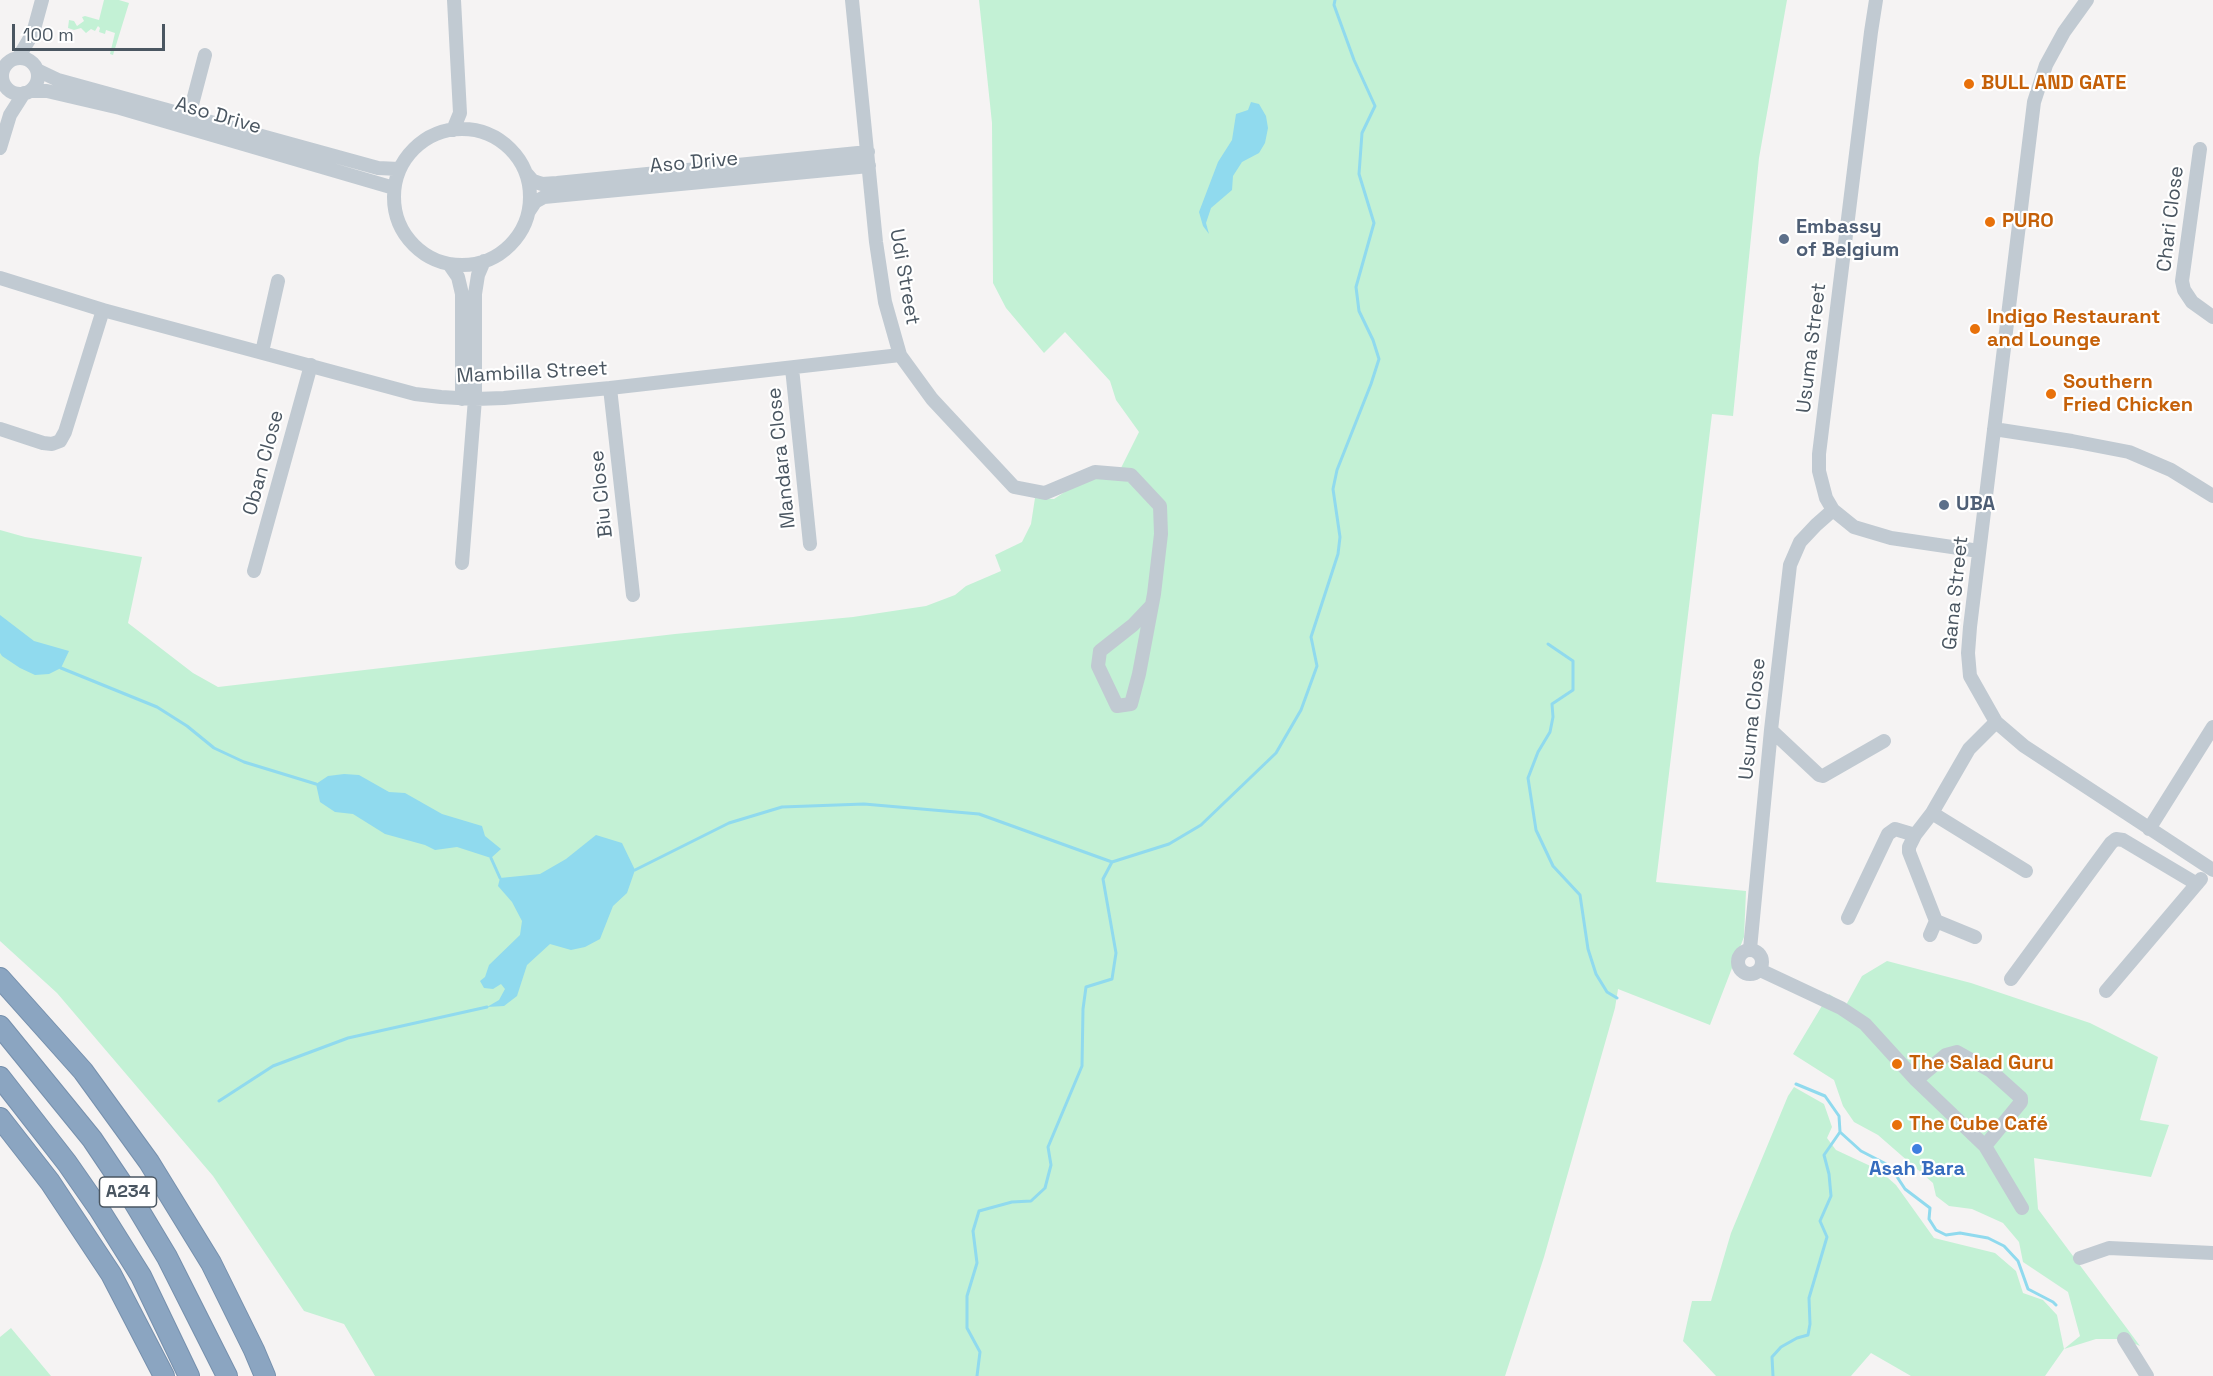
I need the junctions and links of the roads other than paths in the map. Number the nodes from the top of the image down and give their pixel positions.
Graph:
1 (42, 0) edge
2 (454, 0) edge
3 (852, 0) edge
4 (1876, 0) edge
5 (2087, 0) edge
6 (33, 33) junction
7 (205, 55) dead end
8 (9, 61) edge
9 (35, 67) junction
10 (3, 82) edge
11 (27, 92) junction
12 (10, 116) junction
13 (189, 116) junction
14 (453, 130) junction
15 (0, 148) edge
16 (2200, 149) dead end
17 (868, 159) junction
18 (399, 169) junction
19 (526, 173) junction
20 (394, 188) junction
21 (529, 211) junction
22 (484, 261) junction
23 (449, 264) junction
24 (0, 278) edge
25 (278, 281) dead end
26 (103, 310) junction
27 (2213, 317) edge
28 (262, 352) junction
29 (900, 355) junction
30 (311, 365) junction
31 (792, 368) junction
32 (610, 388) junction
33 (468, 399) junction
34 (0, 429) edge
35 (1994, 429) junction
36 (2213, 496) edge
37 (1833, 510) junction
38 (810, 544) dead end
39 (1979, 551) junction
40 (462, 563) dead end
41 (254, 571) dead end
42 (633, 595) dead end
43 (1152, 605) junction
44 (1996, 722) junction
45 (2213, 727) edge
46 (1771, 729) junction
47 (1884, 741) dead end
48 (1932, 813) junction
49 (2149, 829) junction
50 (1915, 835) junction
51 (2211, 869) edge
52 (2026, 871) dead end
53 (2197, 884) junction
54 (1848, 918) dead end
55 (1936, 921) junction
56 (1930, 935) dead end
57 (1975, 937) dead end
58 (1750, 949) junction
59 (1760, 970) junction
60 (0, 978) edge
61 (2011, 979) dead end
62 (2106, 992) dead end
63 (0, 1026) edge
64 (0, 1077) edge
65 (1916, 1080) junction
66 (0, 1118) edge
67 (1985, 1146) junction
68 (2022, 1208) dead end
69 (2213, 1254) edge
70 (2080, 1258) dead end
71 (2124, 1339) dead end
72 (164, 1376) edge
73 (189, 1376) edge
74 (227, 1376) edge
75 (265, 1376) edge
76 (2148, 1376) edge

1 - 6 street
2 - 14 street
3 - 17 street, Udi Street
4 - 37 street, Usuma Street
5 - 35 street, Gana Street
6 - 8 street
6 - 9 street
7 - 13 street
8 - 9 street
8 - 10 street
9 - 11 street
9 - 13 street, Aso Drive
10 - 11 street
10 - 12 street
11 - 12 street
11 - 20 street, Aso Drive
12 - 15 street
13 - 18 street, Aso Drive
14 - 18 street
14 - 19 street
16 - 27 street, Chari Close
17 - 19 street, Aso Drive
17 - 21 street, Aso Drive
17 - 29 street, Udi Street
18 - 20 street
19 - 21 street
20 - 23 street
21 - 22 street
22 - 23 street
22 - 33 street
23 - 33 street
24 - 26 street, Mambilla Street
25 - 28 street
26 - 28 street, Mambilla Street
26 - 34 street
28 - 30 street, Mambilla Street
29 - 31 street, Mambilla Street
29 - 43 street, Udi Street
30 - 33 street, Mambilla Street
30 - 41 street, Oban Close
31 - 32 street, Mambilla Street
31 - 38 street, Mandara Close
32 - 33 street, Mambilla Street
32 - 42 street, Biu Close
33 - 40 street
35 - 36 street
35 - 39 street, Gana Street
37 - 39 street, Usuma Street
37 - 46 street, Usuma Close
39 - 44 street, Gana Street
43 - 43 street
44 - 48 street
44 - 49 street, Gana Street
45 - 49 street
46 - 47 street
46 - 58 street, Usuma Close
48 - 50 street
48 - 52 street
49 - 51 street, Gana Street
50 - 54 street
50 - 55 street
51 - 53 street
53 - 61 street
53 - 62 street
55 - 56 street
55 - 57 street
58 - 59 street
58 - 59 street, Usuma Close
59 - 65 street, Usuma Close
60 - 75 highway
63 - 74 highway, A234
64 - 73 highway, A234
65 - 67 street, Usuma Close
65 - 67 street
66 - 72 highway
67 - 68 street, Usuma Close
69 - 70 street
71 - 76 street

